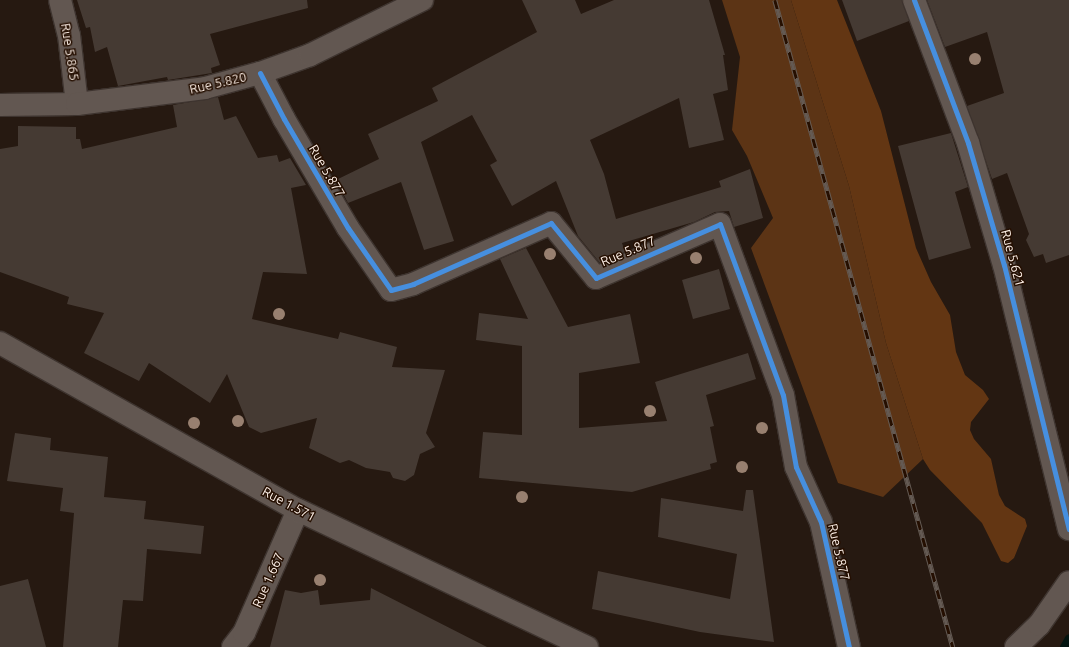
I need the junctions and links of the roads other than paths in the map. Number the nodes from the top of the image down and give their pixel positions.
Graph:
1 (60, 0) edge
2 (422, 0) edge
3 (914, 0) edge
4 (260, 73) junction
5 (78, 104) junction
6 (0, 105) edge
7 (0, 343) edge
8 (298, 510) junction
9 (1069, 529) edge
10 (1069, 582) edge
11 (233, 647) edge
12 (587, 647) edge
13 (849, 647) edge
14 (1016, 647) edge

1 - 5 street, Rue 5.865
2 - 4 street, Rue 5.820
3 - 9 street, Rue 5.621
4 - 5 street, Rue 5.820
4 - 13 street, Rue 5.877
5 - 6 street, Rue 5.820
7 - 8 street, Rue 1.571
8 - 11 street, Rue 1.667
8 - 12 street, Rue 1.571
10 - 14 street

